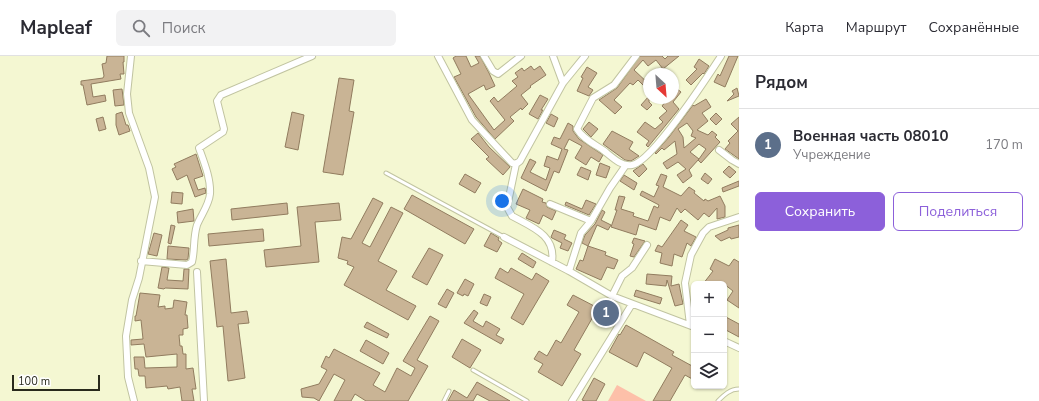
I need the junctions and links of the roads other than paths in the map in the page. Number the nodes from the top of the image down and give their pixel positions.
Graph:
1 (130, 56) edge
2 (312, 56) edge
3 (438, 56) edge
4 (484, 56) edge
5 (521, 56) edge
6 (553, 56) edge
7 (585, 56) edge
8 (636, 56) edge
9 (721, 56) edge
10 (563, 82) junction
11 (720, 150) dead end
12 (516, 164) junction
13 (739, 164) edge
14 (626, 165) junction
15 (386, 173) dead end
16 (550, 204) dead end
17 (739, 217) edge
18 (591, 221) junction
19 (504, 237) joint
20 (647, 245) dead end
21 (141, 261) junction
22 (552, 262) junction
23 (568, 271) junction
24 (197, 272) dead end
25 (612, 296) junction
26 (632, 304) junction
27 (691, 320) edge
28 (691, 326) edge
29 (727, 342) edge
30 (739, 348) edge
31 (473, 370) dead end
32 (739, 389) edge
33 (449, 391) dead end
34 (134, 401) edge
35 (204, 401) edge
36 (444, 401) edge
37 (527, 401) edge
38 (572, 401) edge
39 (718, 401) edge

1 - 21 street
2 - 21 street
3 - 12 street
4 - 5 street
6 - 10 street
7 - 10 street
8 - 14 street
9 - 14 street
10 - 12 street
11 - 13 street
12 - 22 street
14 - 18 street
15 - 19 lane
16 - 18 street
17 - 27 street
18 - 23 street
19 - 22 street
20 - 25 street
21 - 34 street
22 - 23 street
23 - 25 street
24 - 35 street
25 - 26 street
26 - 28 street
26 - 38 street
29 - 30 street
31 - 37 lane
32 - 39 lane
33 - 36 lane

